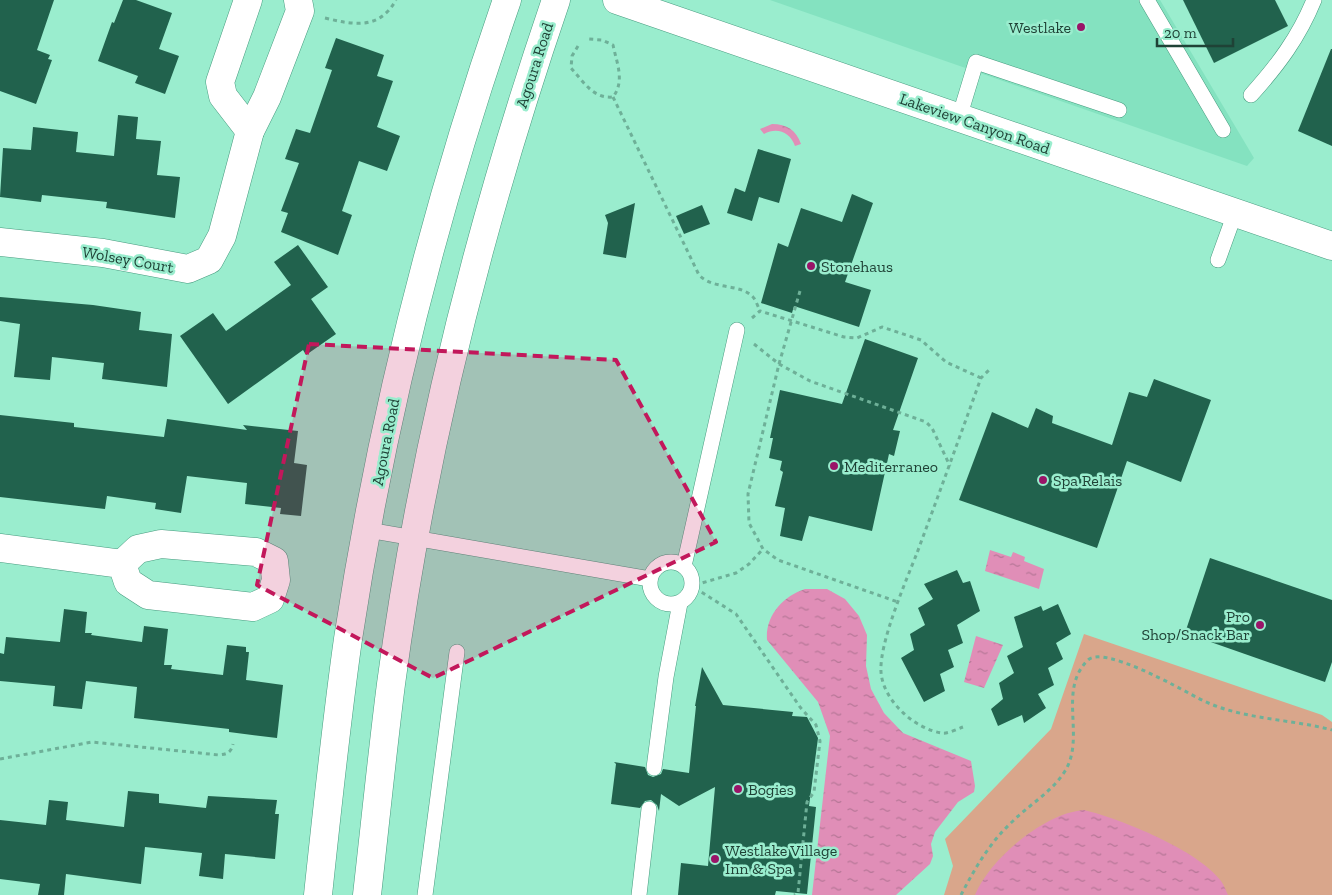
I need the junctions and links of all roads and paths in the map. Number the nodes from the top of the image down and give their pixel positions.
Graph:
1 (248, 0) edge
2 (396, 0) edge
3 (507, 0) edge
4 (556, 0) edge
5 (617, 0) edge
6 (1147, 0) edge
7 (1314, 0) edge
8 (299, 6) edge
9 (589, 39) dead end
10 (578, 46) dead end
11 (1252, 94) dead end
12 (614, 97) junction
13 (1119, 110) dead end
14 (959, 118) junction
15 (1223, 130) dead end
16 (250, 131) junction
17 (1235, 213) junction
18 (0, 242) edge
19 (1332, 246) edge
20 (1218, 260) dead end
21 (800, 291) dead end
22 (760, 311) junction
23 (792, 320) junction
24 (737, 330) junction
25 (779, 364) junction
26 (990, 370) dead end
27 (981, 378) junction
28 (950, 466) junction
29 (368, 530) junction
30 (415, 538) junction
31 (0, 548) edge
32 (763, 549) junction
33 (122, 564) junction
34 (684, 566) junction
35 (650, 579) junction
36 (692, 586) junction
37 (898, 602) junction
38 (680, 603) junction
39 (457, 652) dead end
40 (963, 727) dead end
41 (1332, 730) edge
42 (233, 744) dead end
43 (0, 759) edge
44 (654, 768) dead end
45 (649, 809) dead end
46 (318, 895) edge
47 (367, 895) edge
48 (425, 895) edge
49 (639, 895) edge
50 (794, 895) edge
51 (961, 895) edge

1 - 16 street
2 - 8 path
3 - 29 street, Agoura Road
4 - 30 street, Agoura Road
5 - 14 street, Lakeview Canyon Road
6 - 15 lane
7 - 11 lane
8 - 16 street, Wolsey Court
9 - 12 path
10 - 12 path
12 - 22 path
13 - 14 lane
14 - 17 street, Lakeview Canyon Road
16 - 18 street, Wolsey Court
17 - 19 street, Lakeview Canyon Road
17 - 20 lane
21 - 23 path
22 - 23 path
22 - 24 path
23 - 25 path
23 - 27 path
24 - 25 path
24 - 34 lane
25 - 28 path
25 - 32 path
26 - 27 path
27 - 28 path
28 - 37 path
29 - 30 lane
29 - 46 street, Agoura Road
30 - 35 lane
30 - 47 street, Agoura Road
31 - 33 street
32 - 36 path
32 - 37 path
33 - 33 street
34 - 35 lane
34 - 36 lane
35 - 38 lane
36 - 38 lane
36 - 50 path
37 - 40 path
38 - 44 lane
39 - 48 lane
41 - 51 path
42 - 43 path
45 - 49 lane

